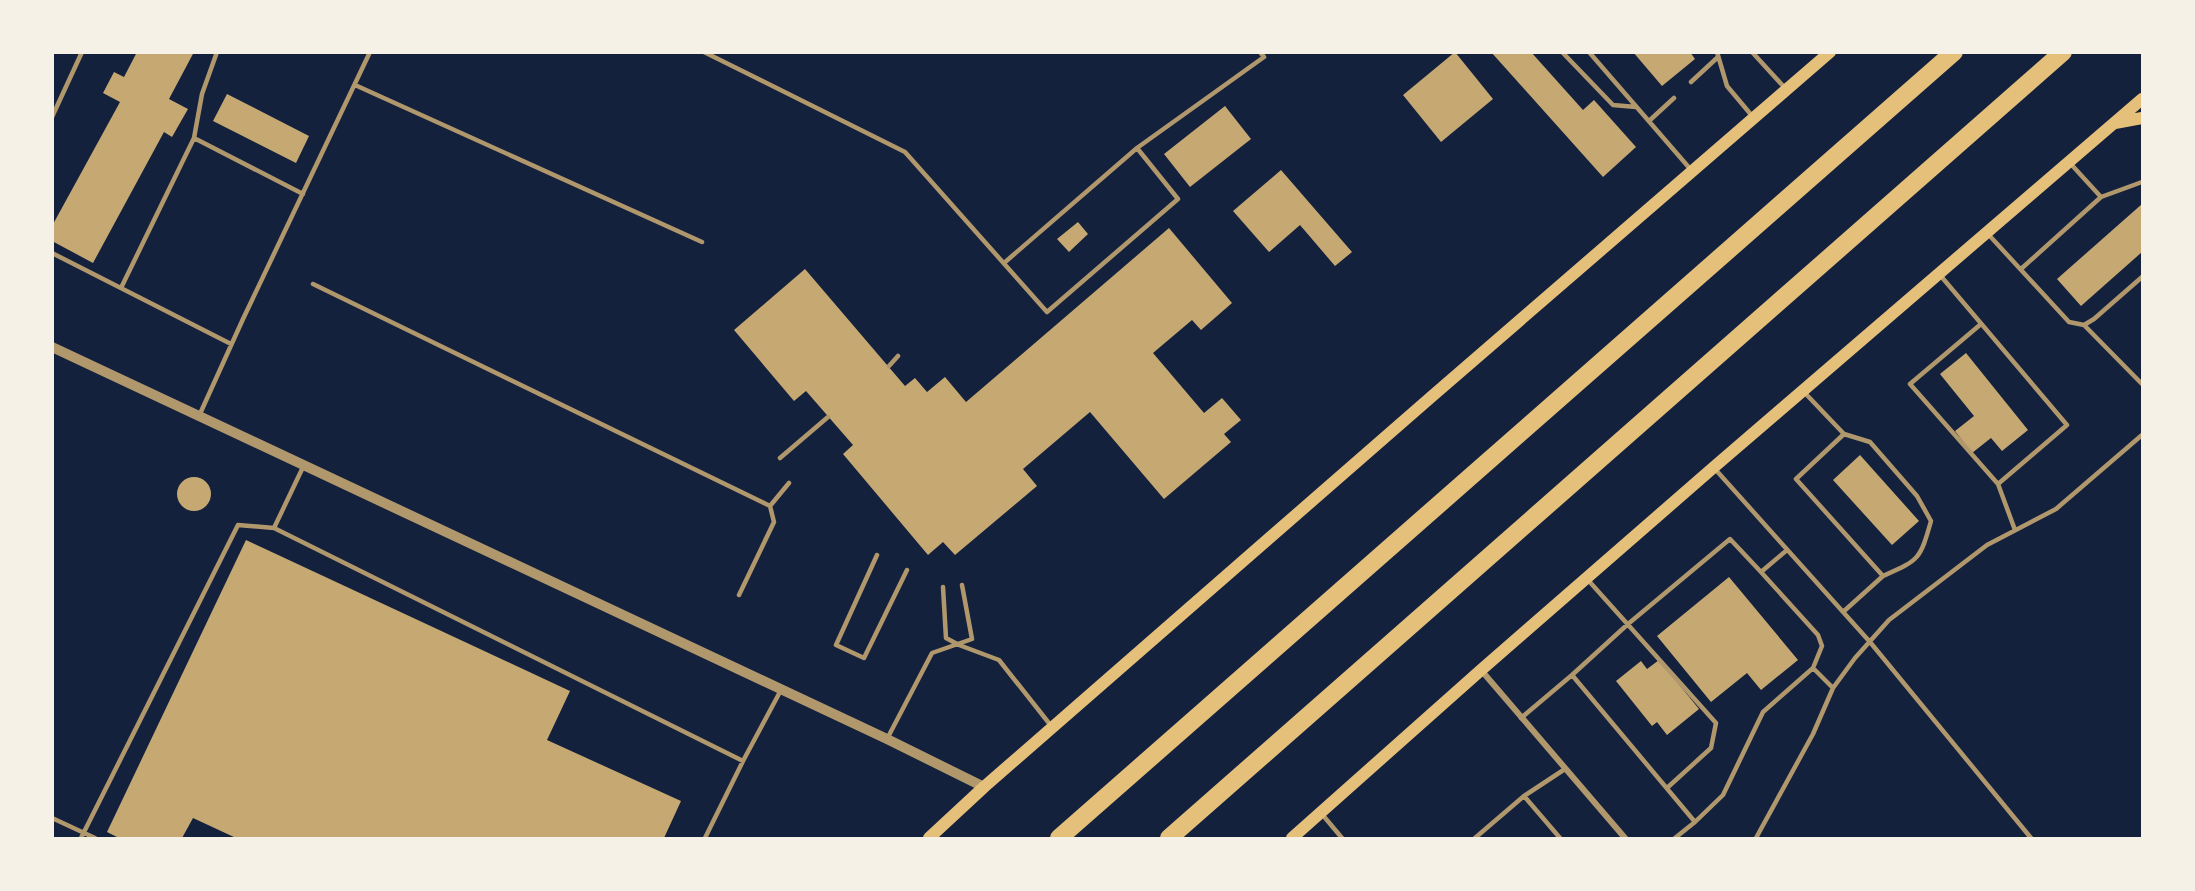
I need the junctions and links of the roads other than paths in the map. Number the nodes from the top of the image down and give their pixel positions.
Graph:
1 (82, 52) edge
2 (217, 52) edge
3 (370, 52) edge
4 (704, 52) edge
5 (1260, 52) edge
6 (1562, 52) edge
7 (1589, 52) edge
8 (1752, 52) edge
9 (1830, 52) edge
10 (1954, 52) edge
11 (2063, 52) edge
12 (1718, 55) edge
13 (1691, 82) dead end
14 (355, 85) junction
15 (1786, 90) junction
16 (1674, 98) dead end
17 (2142, 99) edge
18 (1636, 107) junction
19 (52, 117) edge
20 (1753, 117) junction
21 (2142, 118) edge
22 (1648, 121) junction
23 (2114, 124) junction
24 (194, 138) junction
25 (1137, 148) junction
26 (2069, 162) junction
27 (1692, 171) junction
28 (2142, 182) edge
29 (303, 194) junction
30 (2101, 197) junction
31 (1986, 232) junction
32 (702, 242) dead end
33 (52, 253) edge
34 (1004, 263) junction
35 (2021, 269) junction
36 (1938, 273) junction
37 (2142, 277) edge
38 (313, 284) dead end
39 (121, 288) junction
40 (1981, 324) junction
41 (2084, 325) junction
42 (231, 344) junction
43 (52, 347) edge
44 (898, 356) dead end
45 (889, 366) dead end
46 (2142, 384) edge
47 (1802, 390) junction
48 (199, 416) junction
49 (828, 417) dead end
50 (1844, 434) junction
51 (2142, 435) edge
52 (780, 459) dead end
53 (304, 465) junction
54 (1714, 467) junction
55 (789, 483) dead end
56 (1998, 484) junction
57 (770, 506) junction
58 (274, 528) junction
59 (2015, 530) junction
60 (1787, 550) junction
61 (877, 555) dead end
62 (908, 570) dead end
63 (1761, 572) junction
64 (1883, 576) junction
65 (1586, 578) junction
66 (962, 585) dead end
67 (943, 587) dead end
68 (739, 595) dead end
69 (1843, 612) junction
70 (1628, 624) junction
71 (1870, 642) junction
72 (959, 645) junction
73 (1813, 668) junction
74 (1480, 670) junction
75 (1572, 675) junction
76 (1833, 688) junction
77 (781, 690) junction
78 (1521, 718) junction
79 (1052, 728) junction
80 (887, 739) junction
81 (743, 761) junction
82 (1565, 769) junction
83 (984, 787) junction
84 (1666, 788) junction
85 (1524, 796) junction
86 (1321, 813) junction
87 (52, 818) edge
88 (1695, 822) junction
89 (82, 836) edge
90 (95, 838) edge
91 (705, 838) edge
92 (929, 838) edge
93 (1059, 838) edge
94 (1169, 838) edge
95 (1292, 838) edge
96 (1342, 838) edge
97 (1475, 838) edge
98 (1560, 838) edge
99 (1625, 838) edge
100 (1675, 838) edge
101 (1756, 838) edge
102 (2031, 838) edge

1 - 19 lane
2 - 24 lane
3 - 14 lane
4 - 34 lane
5 - 25 lane
6 - 18 lane
7 - 18 lane
8 - 15 lane
9 - 15 main road
10 - 93 highway
11 - 94 highway
12 - 13 lane
12 - 20 lane
14 - 29 lane
14 - 32 lane
15 - 20 main road
16 - 22 lane
17 - 23 main road
18 - 22 lane
20 - 27 main road
21 - 23 main road
22 - 27 lane
23 - 26 main road
24 - 29 lane
24 - 39 lane
25 - 34 lane
25 - 34 lane
26 - 30 lane
26 - 31 main road
27 - 79 main road
28 - 30 lane
29 - 42 lane
30 - 35 lane
31 - 35 lane
31 - 36 main road
33 - 39 lane
35 - 41 lane
36 - 40 lane
36 - 47 main road
37 - 41 lane
38 - 57 lane
39 - 42 lane
40 - 56 lane
40 - 56 lane
41 - 46 lane
42 - 48 lane
43 - 48 street
44 - 45 lane
47 - 50 lane
47 - 54 main road
48 - 53 street
49 - 52 lane
50 - 64 lane
50 - 64 lane
51 - 59 lane
53 - 58 lane
53 - 77 street
54 - 60 lane
54 - 65 main road
55 - 57 lane
56 - 59 lane
57 - 68 lane
58 - 81 lane
58 - 89 lane
59 - 71 lane
60 - 63 lane
60 - 69 lane
61 - 62 lane
63 - 70 lane
63 - 73 lane
64 - 69 lane
65 - 70 lane
65 - 74 main road
66 - 72 lane
67 - 72 lane
69 - 71 lane
70 - 75 lane
70 - 84 lane
71 - 76 lane
71 - 102 lane
72 - 79 lane
72 - 80 lane
73 - 76 lane
73 - 88 lane
74 - 78 street
74 - 86 main road
75 - 78 lane
75 - 84 lane
76 - 101 lane
77 - 80 street
77 - 81 lane
78 - 82 street
79 - 83 main road
80 - 83 street
81 - 91 lane
82 - 85 lane
82 - 99 street
83 - 92 main road
84 - 88 lane
85 - 97 lane
85 - 98 lane
86 - 95 main road
86 - 96 lane
87 - 89 lane
88 - 100 lane
89 - 90 lane

